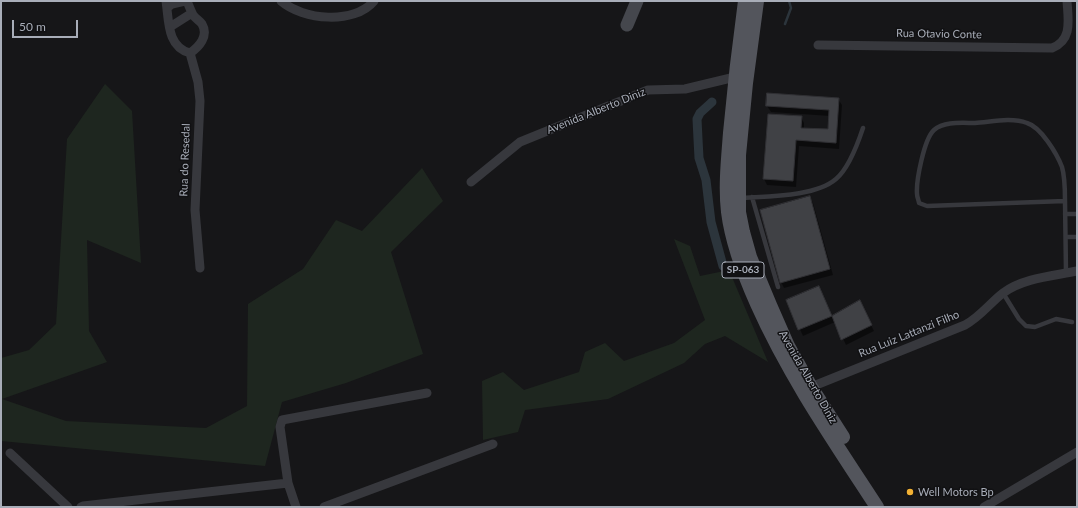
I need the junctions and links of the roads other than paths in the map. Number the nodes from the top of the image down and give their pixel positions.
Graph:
1 (186, 1) edge
2 (281, 1) edge
3 (637, 1) edge
4 (745, 1) edge
5 (756, 1) edge
6 (1068, 1) edge
7 (373, 2) edge
8 (167, 4) edge
9 (194, 16) junction
10 (627, 25) dead end
11 (170, 30) junction
12 (818, 45) dead end
13 (190, 53) junction
14 (735, 77) junction
15 (863, 128) dead end
16 (471, 182) dead end
17 (745, 197) junction
18 (1065, 201) junction
19 (1065, 214) junction
20 (1077, 214) edge
21 (1066, 236) junction
22 (1077, 237) edge
23 (200, 268) dead end
24 (1077, 271) edge
25 (1066, 273) junction
26 (778, 287) dead end
27 (1003, 293) junction
28 (1072, 322) dead end
29 (812, 387) junction
30 (427, 393) dead end
31 (493, 444) dead end
32 (1077, 452) edge
33 (10, 453) dead end
34 (288, 484) junction
35 (68, 507) edge
36 (81, 507) edge
37 (296, 507) edge
38 (324, 507) edge
39 (877, 507) edge
40 (886, 507) edge
41 (984, 507) edge

1 - 8 street
1 - 9 street
2 - 7 street
3 - 10 street
4 - 14 main road, Avenida Alberto Diniz / SP-063
5 - 17 main road, Avenida Alberto Diniz / SP-063
6 - 12 street, Rua Otavio Conte
8 - 11 street
9 - 11 street
9 - 13 street
11 - 13 street
13 - 23 street, Rua do Resedal
14 - 16 street, Avenida Alberto Diniz
14 - 39 main road, Avenida Alberto Diniz / SP-063
15 - 17 lane
17 - 26 lane
17 - 29 main road, Avenida Alberto Diniz / SP-063
18 - 18 lane
18 - 19 lane
19 - 20 lane
19 - 21 lane
21 - 22 lane
21 - 25 lane
24 - 25 street, Rua Luiz Lattanzi Filho
25 - 27 street, Rua Luiz Lattanzi Filho
27 - 28 lane
27 - 29 street, Rua Luiz Lattanzi Filho
29 - 40 main road, Avenida Alberto Diniz / SP-063
30 - 34 street
31 - 38 street
32 - 41 street
33 - 35 street
34 - 36 street
34 - 37 street

